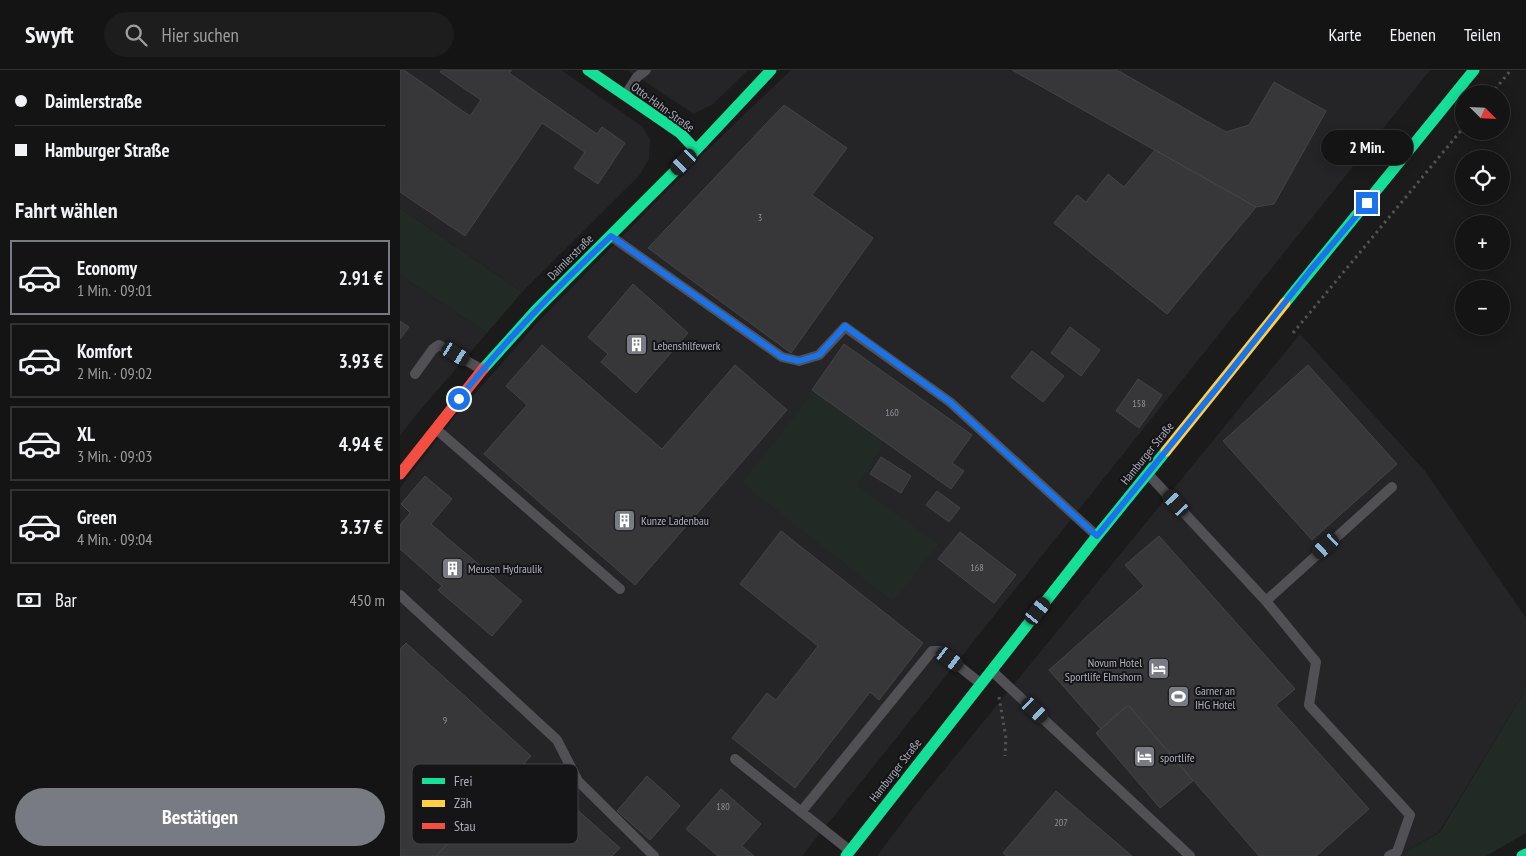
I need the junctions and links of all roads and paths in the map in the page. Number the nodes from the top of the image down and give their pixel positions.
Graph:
1 (588, 70) edge
2 (646, 70) edge
3 (771, 70) edge
4 (1474, 70) edge
5 (1511, 70) edge
6 (635, 74) edge
7 (1498, 85) edge
8 (625, 95) junction
9 (696, 150) junction
10 (611, 236) junction
11 (482, 370) junction
12 (415, 374) dead end
13 (436, 428) junction
14 (400, 474) edge
15 (1148, 474) junction
16 (1392, 487) dead end
17 (1097, 536) junction
18 (620, 589) dead end
19 (400, 595) edge
20 (1266, 601) junction
21 (991, 670) junction
22 (980, 683) junction
23 (999, 694) dead end
24 (1005, 756) dead end
25 (735, 759) dead end
26 (569, 764) edge
27 (578, 781) edge
28 (801, 812) junction
29 (848, 854) edge
30 (1526, 854) edge
31 (654, 856) edge
32 (1190, 856) edge
33 (1389, 856) edge
34 (1522, 856) edge

1 - 8 main road, Otto-Hahn-Straße
2 - 6 lane
3 - 9 main road, Daimlerstraße
4 - 15 main road, Hamburger Straße
5 - 7 path
6 - 8 lane
8 - 9 main road, Otto-Hahn-Straße
9 - 10 main road, Daimlerstraße
10 - 11 main road, Daimlerstraße
10 - 17 lane
11 - 12 lane
11 - 13 main road, Daimlerstraße
13 - 14 main road, Daimlerstraße
13 - 18 lane
15 - 17 main road, Hamburger Straße
15 - 20 lane
16 - 20 lane
17 - 21 main road, Hamburger Straße
19 - 26 lane
20 - 33 lane
21 - 22 main road, Hamburger Straße
21 - 32 lane
22 - 28 lane
22 - 29 main road, Hamburger Straße
23 - 24 path
25 - 28 lane
27 - 31 lane
28 - 29 lane
30 - 34 main road

